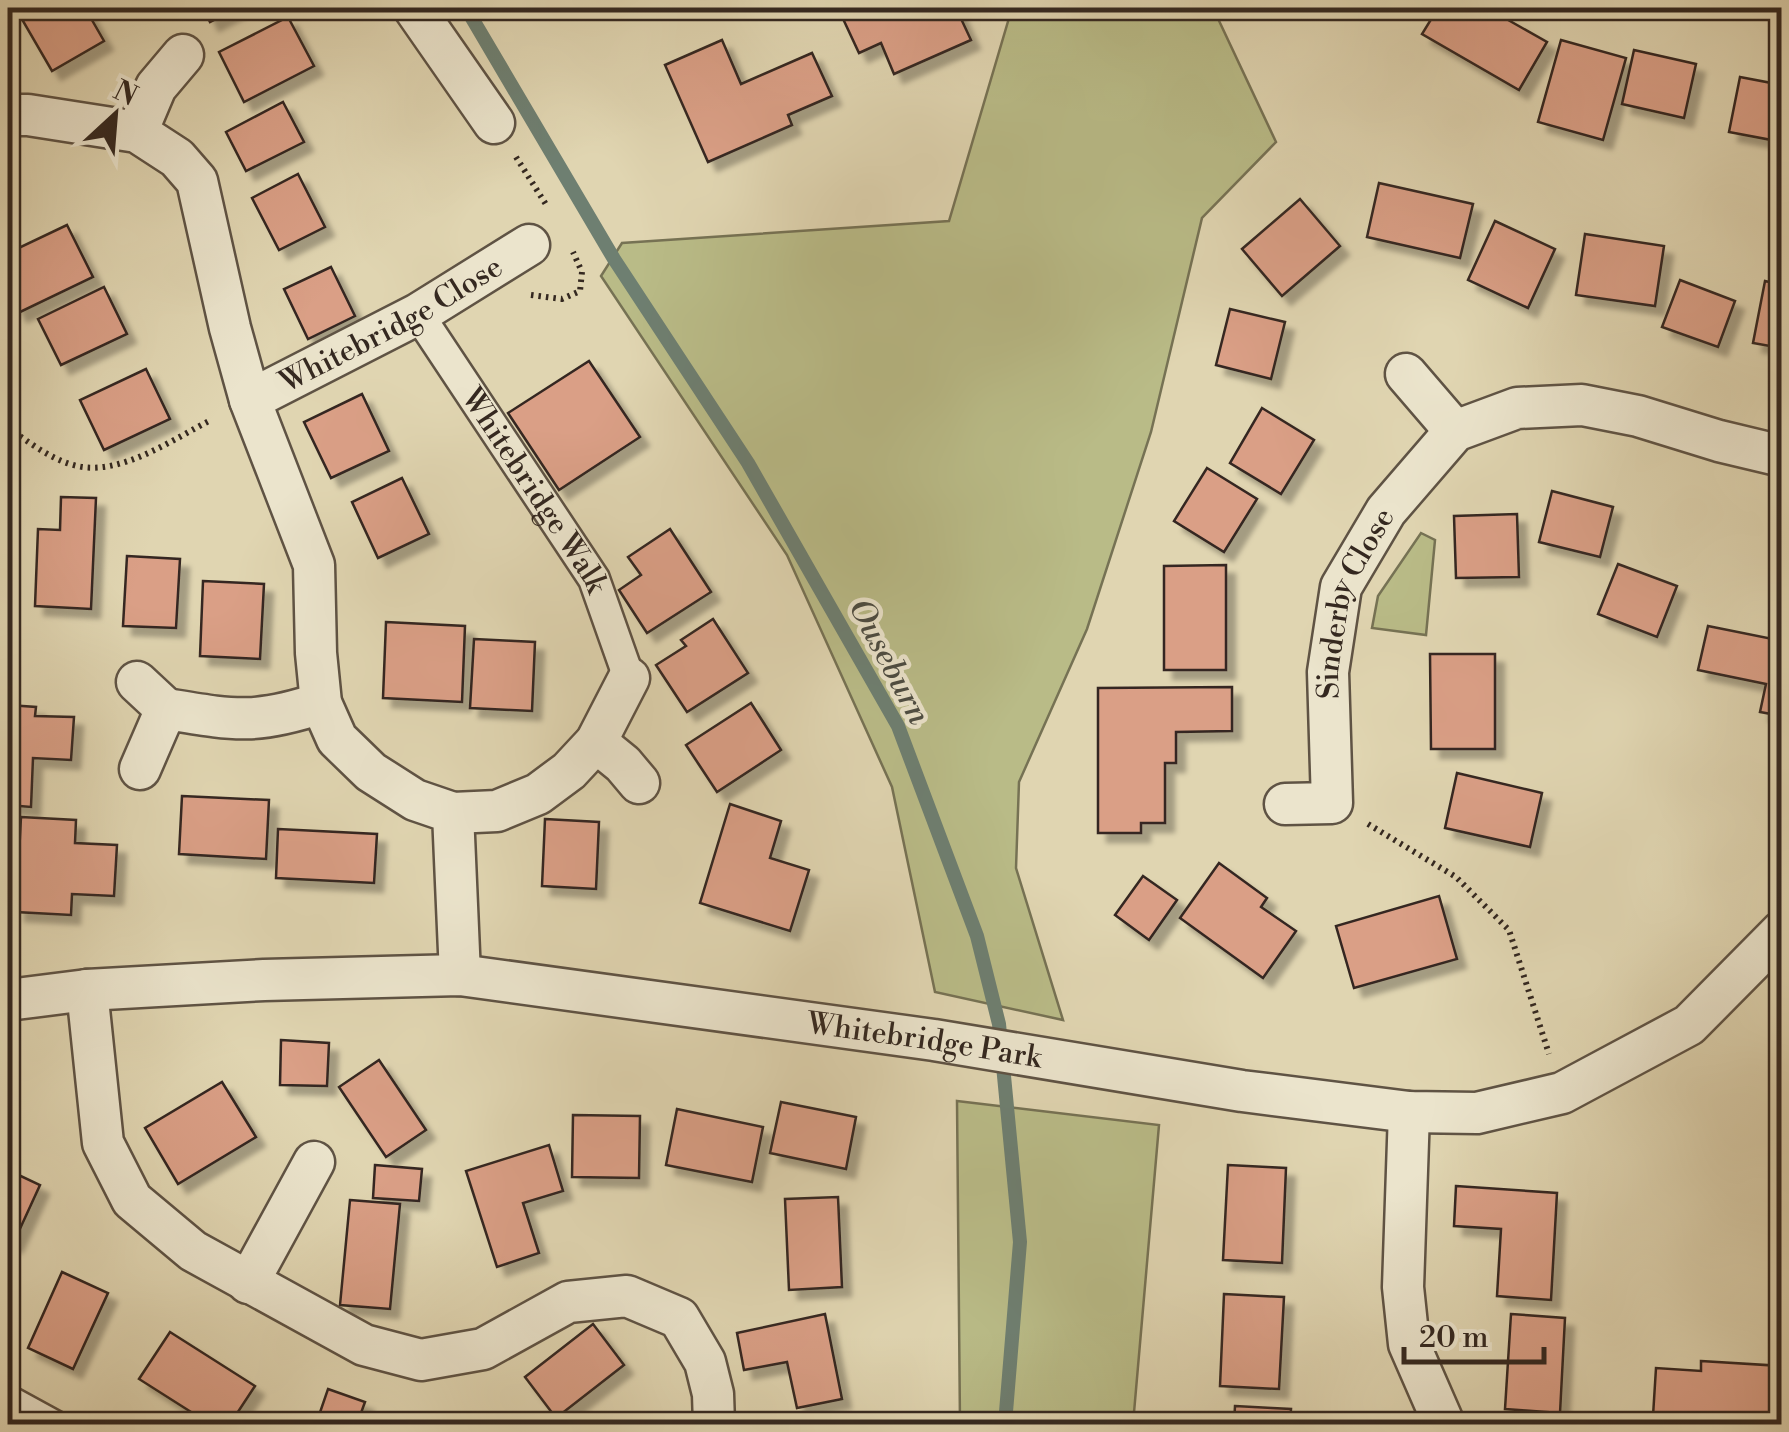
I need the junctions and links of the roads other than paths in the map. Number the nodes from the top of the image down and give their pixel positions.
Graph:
1 (414, 8) edge
2 (183, 55) dead end
3 (8, 116) edge
4 (494, 123) dead end
5 (137, 132) junction
6 (530, 245) dead end
7 (418, 314) junction
8 (1406, 374) dead end
9 (250, 400) junction
10 (1455, 430) junction
11 (1782, 456) edge
12 (629, 678) joint
13 (322, 703) junction
14 (596, 742) junction
15 (140, 770) dead end
16 (639, 783) dead end
17 (1286, 804) dead end
18 (453, 813) junction
19 (1782, 931) edge
20 (460, 975) junction
21 (86, 990) junction
22 (8, 1000) edge
23 (1409, 1112) junction
24 (314, 1162) dead end
25 (248, 1283) junction
26 (8, 1394) edge
27 (61, 1424) edge
28 (714, 1424) edge
29 (1443, 1424) edge

1 - 4 street
2 - 5 street
3 - 5 street, Whitebridge Close
5 - 9 street, Whitebridge Close
6 - 7 street, Whitebridge Close
7 - 9 street, Whitebridge Close
7 - 12 street, Whitebridge Walk
8 - 10 street
9 - 13 street, Whitebridge Close
10 - 11 street
10 - 17 street, Sinderby Close
12 - 14 street, Whitebridge Close
13 - 15 street
13 - 18 street, Whitebridge Close
14 - 16 street
14 - 18 street, Whitebridge Close
18 - 20 street
19 - 23 street, Whitebridge Park
20 - 21 street, Whitebridge Park
20 - 23 street, Whitebridge Park
21 - 22 street, Whitebridge Park
21 - 25 street
23 - 29 street
24 - 25 street
25 - 28 street
26 - 27 lane

